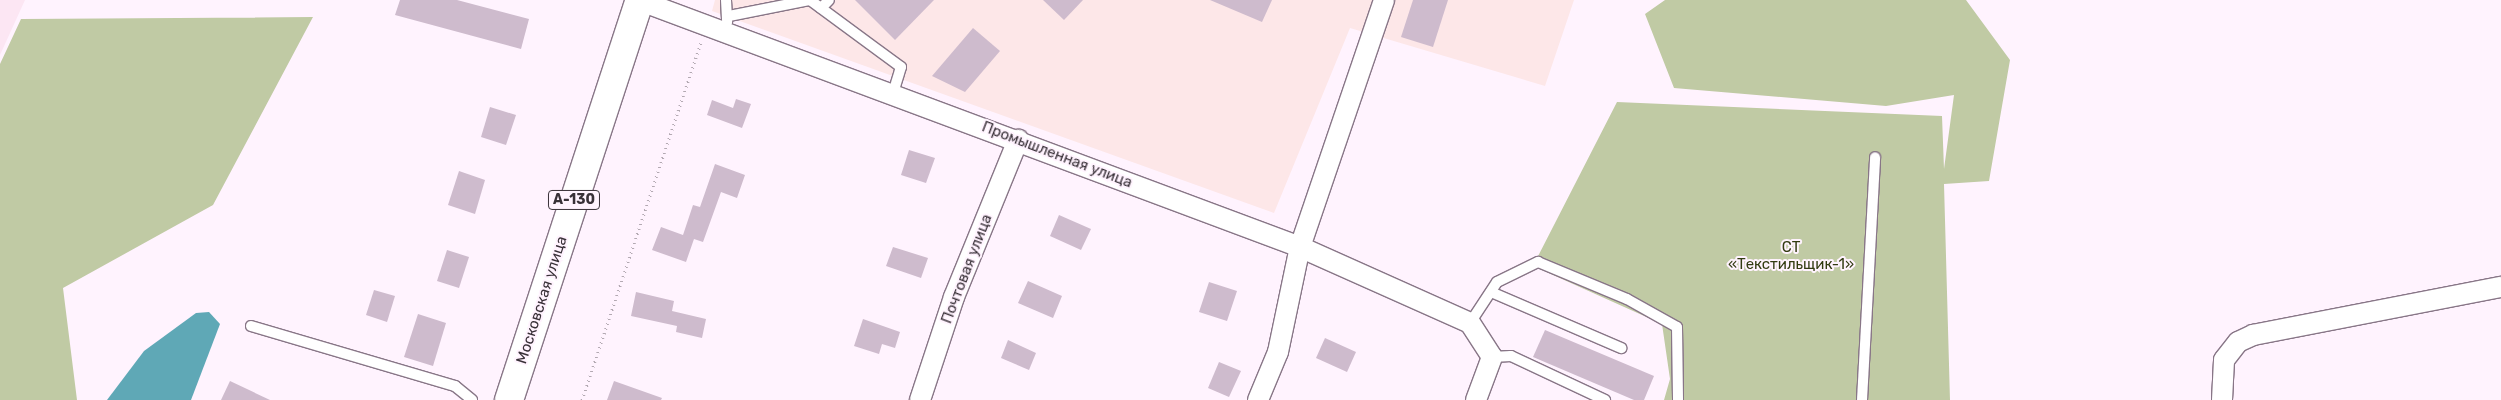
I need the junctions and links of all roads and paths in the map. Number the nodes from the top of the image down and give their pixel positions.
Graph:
1 (639, 0) edge
2 (726, 0) edge
3 (810, 0) edge
4 (828, 0) edge
5 (1384, 0) edge
6 (820, 8) junction
7 (720, 23) junction
8 (893, 93) junction
9 (1018, 140) junction
10 (1875, 157) dead end
11 (1300, 247) junction
12 (2501, 287) edge
13 (1491, 292) junction
14 (1470, 323) junction
15 (251, 326) dead end
16 (1621, 348) dead end
17 (1492, 357) junction
18 (472, 400) edge
19 (509, 400) edge
20 (582, 400) edge
21 (920, 400) edge
22 (1258, 400) edge
23 (1476, 400) edge
24 (1605, 400) edge
25 (1678, 400) edge
26 (1862, 400) edge
27 (2222, 400) edge

1 - 7 street, Промышленная улица
1 - 19 highway, Московская улица / А-130
2 - 7 lane
3 - 6 lane
3 - 7 lane
4 - 6 lane
5 - 11 street
6 - 8 lane
7 - 8 street, Промышленная улица
7 - 20 path
8 - 9 street, Промышленная улица
9 - 11 street, Промышленная улица
9 - 21 street, Почтовая улица
10 - 26 lane
11 - 14 street, Промышленная улица
11 - 22 street
12 - 27 street
13 - 14 lane
13 - 16 lane
13 - 25 lane
14 - 17 street
15 - 18 lane
17 - 23 street
17 - 24 lane

